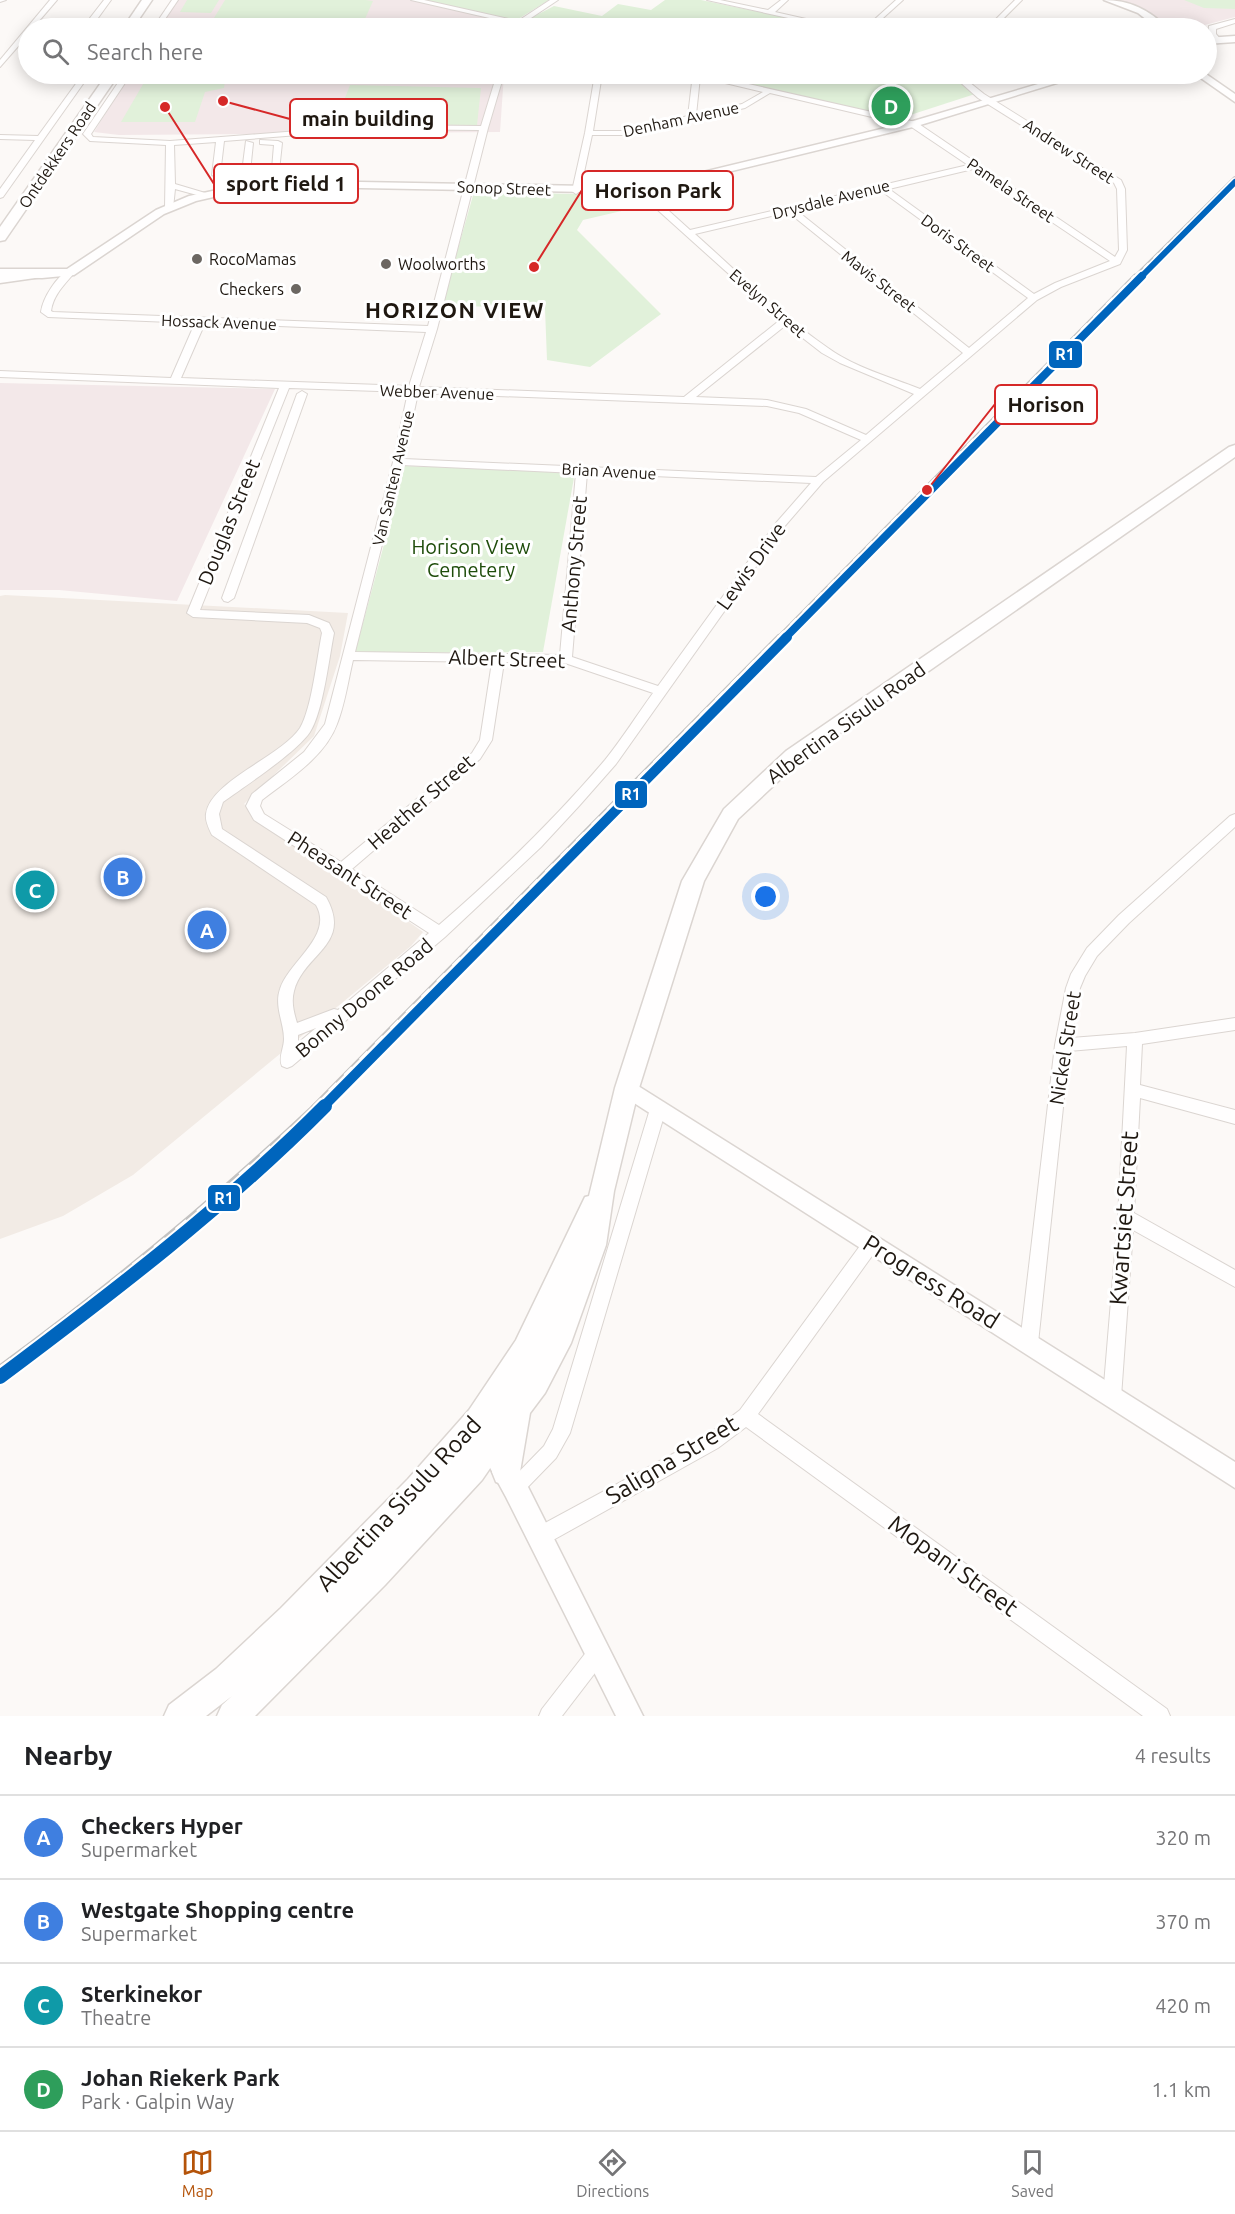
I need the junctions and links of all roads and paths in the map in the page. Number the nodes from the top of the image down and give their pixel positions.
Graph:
1 (54, 0) edge
2 (108, 0) edge
3 (147, 0) edge
4 (162, 0) edge
5 (175, 0) edge
6 (414, 0) edge
7 (555, 0) edge
8 (710, 0) edge
9 (785, 0) edge
10 (900, 0) edge
11 (1019, 0) edge
12 (1109, 0) edge
13 (769, 13) junction
14 (39, 18) edge
15 (94, 18) edge
16 (135, 18) edge
17 (150, 18) edge
18 (163, 18) edge
19 (485, 18) edge
20 (529, 18) edge
21 (794, 18) edge
22 (879, 18) edge
23 (1000, 18) edge
24 (1149, 18) edge
25 (1235, 21) edge
26 (1217, 28) edge
27 (1235, 39) edge
28 (1217, 40) edge
29 (18, 43) edge
30 (0, 65) edge
31 (1217, 81) edge
32 (79, 84) edge
33 (90, 84) edge
34 (105, 84) edge
35 (120, 84) edge
36 (498, 84) edge
37 (596, 84) edge
38 (695, 84) edge
39 (739, 84) edge
40 (968, 84) edge
41 (1026, 84) edge
42 (1041, 84) edge
43 (1215, 84) edge
44 (769, 91) junction
45 (986, 98) junction
46 (1235, 98) edge
47 (692, 118) junction
48 (908, 123) junction
49 (484, 129) junction
50 (589, 133) junction
51 (0, 137) edge
52 (40, 138) junction
53 (219, 142) junction
54 (170, 143) junction
55 (249, 143) junction
56 (974, 166) junction
57 (276, 169) dead end
58 (246, 172) dead end
59 (216, 175) dead end
60 (470, 184) junction
61 (337, 185) junction
62 (637, 187) junction
63 (881, 187) junction
64 (576, 188) junction
65 (193, 191) junction
66 (0, 195) edge
67 (208, 195) junction
68 (170, 197) junction
69 (790, 210) junction
70 (0, 213) edge
71 (688, 233) junction
72 (1, 237) edge
73 (95, 250) junction
74 (108, 262) dead end
75 (1117, 262) junction
76 (2, 270) edge
77 (37, 272) junction
78 (65, 275) junction
79 (1034, 298) junction
80 (201, 321) junction
81 (786, 321) junction
82 (432, 329) junction
83 (969, 352) junction
84 (0, 374) edge
85 (175, 380) junction
86 (285, 385) junction
87 (413, 391) junction
88 (920, 393) junction
89 (302, 394) dead end
90 (688, 399) junction
91 (266, 432) junction
92 (288, 434) junction
93 (868, 439) junction
94 (1235, 450) edge
95 (398, 462) junction
96 (582, 469) junction
97 (819, 480) junction
98 (202, 589) junction
99 (228, 598) dead end
100 (213, 614) junction
101 (348, 656) junction
102 (499, 656) junction
103 (566, 659) junction
104 (660, 691) junction
105 (259, 817) joint
106 (1235, 819) edge
107 (342, 868) junction
108 (440, 933) junction
109 (356, 1003) junction
110 (1235, 1024) edge
111 (291, 1032) junction
112 (1136, 1039) junction
113 (1062, 1045) junction
114 (627, 1088) junction
115 (1132, 1089) junction
116 (658, 1109) junction
117 (1235, 1118) edge
118 (602, 1191) junction
119 (1126, 1216) junction
120 (871, 1244) junction
121 (1235, 1279) edge
122 (1029, 1343) junction
123 (1112, 1397) junction
124 (746, 1416) junction
125 (495, 1460) junction
126 (1235, 1476) edge
127 (539, 1537) junction
128 (598, 1653) junction
129 (180, 1716) edge
130 (233, 1716) edge
131 (549, 1716) edge
132 (630, 1716) edge
133 (1160, 1716) edge

1 - 14 street
2 - 15 street
3 - 16 main road
4 - 17 main road
5 - 18 street
6 - 19 street
7 - 20 street
8 - 13 street
9 - 13 street
10 - 22 street
11 - 23 street
12 - 24 street
13 - 21 street
25 - 26 street
27 - 28 street
29 - 30 street
31 - 46 street
32 - 52 street, Ontdekkers Road
33 - 70 main road, Ontdekkers Road
34 - 72 main road, Ontdekkers Road
35 - 54 street, Ontdekkers Road
36 - 49 street, Van Santen Avenue
37 - 50 street
38 - 47 street
39 - 44 street
40 - 45 street
41 - 45 street, Sonop Street
42 - 45 street, Sonop Street
43 - 46 street
44 - 47 street, Denham Avenue
44 - 48 street
45 - 48 street, Sonop Street
45 - 75 street, Andrew Street
47 - 50 street, Denham Avenue
48 - 56 street, Pamela Street
48 - 62 street, Sonop Street
49 - 53 street
49 - 60 street, Van Santen Avenue
50 - 64 street
51 - 52 street
52 - 66 street, Ontdekkers Road
53 - 54 street
53 - 55 street
53 - 59 street
54 - 68 street
55 - 57 street
55 - 58 street
56 - 63 street, Drysdale Avenue
56 - 75 street, Pamela Street
60 - 61 street, Sonop Street
60 - 64 street, Sonop Street
60 - 82 street, Van Santen Avenue
61 - 65 street, Sonop Street
61 - 67 street, Sonop Street
62 - 64 street, Sonop Street
62 - 71 street, Evelyn Street
63 - 69 street, Drysdale Avenue
63 - 79 street, Doris Street
65 - 67 street
65 - 68 street, Sonop Street
67 - 68 street, Sonop Street
68 - 73 street, Sonop Street
69 - 71 street, Drysdale Avenue
69 - 83 street, Mavis Street
71 - 81 street, Evelyn Street
73 - 74 street
73 - 77 street
73 - 78 street, Sonop Street
75 - 79 street, Lewis Drive
76 - 77 main road
77 - 78 street, Sonop Street
77 - 78 street
78 - 80 street, Hossack Avenue
79 - 83 street, Lewis Drive
80 - 82 street, Hossack Avenue
80 - 85 street
81 - 88 street, Evelyn Street
81 - 90 street
82 - 87 street, Van Santen Avenue
83 - 88 street, Lewis Drive
84 - 85 street, Webber Avenue
85 - 86 street, Webber Avenue
86 - 87 street, Webber Avenue
86 - 91 street, Douglas Street
87 - 90 street, Webber Avenue
87 - 95 street, Van Santen Avenue
88 - 93 street, Lewis Drive
89 - 92 street, Douglas Street
90 - 93 street, Webber Avenue
91 - 92 street
91 - 98 street, Douglas Street
92 - 99 street, Douglas Street
93 - 97 street, Lewis Drive
94 - 114 main road, Albertina Sisulu Road
95 - 96 street, Brian Avenue
95 - 101 street, Van Santen Avenue
96 - 97 street, Brian Avenue
96 - 103 street, Anthony Street
97 - 104 street, Lewis Drive
98 - 100 street
98 - 100 street, Douglas Street
100 - 111 street
101 - 102 street, Albert Street
101 - 105 street, Van Santen Avenue
102 - 103 street, Albert Street
102 - 107 street, Heather Street
103 - 104 street, Albert Street
104 - 108 street, Lewis Drive
105 - 107 street, Pheasant Street
106 - 113 street, Nickel Street
107 - 108 street, Pheasant Street
108 - 109 street, Bonny Doone Road
109 - 111 street
109 - 111 street, Bonny Doone Road
110 - 112 street
112 - 113 street
112 - 115 street, Kwartsiet Street
113 - 122 street, Nickel Street
114 - 116 street, Progress Road
114 - 118 main road, Albertina Sisulu Road
115 - 117 street
115 - 119 street, Kwartsiet Street
116 - 120 street, Progress Road
116 - 125 street
118 - 125 main road, Albertina Sisulu Road
118 - 125 main road, Albertina Sisulu Road
119 - 121 street
119 - 123 street, Kwartsiet Street
120 - 122 street, Progress Road
120 - 124 street, Saligna Street
122 - 123 street, Progress Road
123 - 126 street, Progress Road
124 - 127 street, Saligna Street
124 - 133 street, Mopani Street
125 - 127 street
125 - 129 main road, Albertina Sisulu Road
125 - 130 main road, Albertina Sisulu Road
127 - 128 street
128 - 131 street
128 - 132 street

